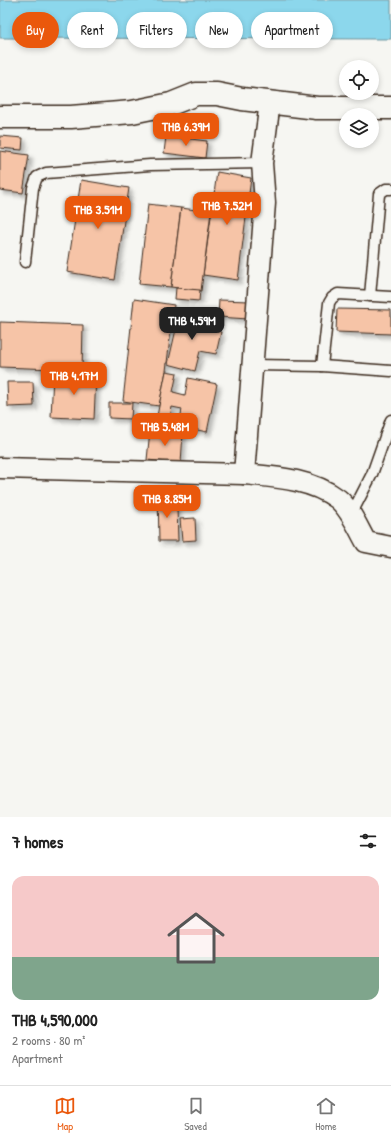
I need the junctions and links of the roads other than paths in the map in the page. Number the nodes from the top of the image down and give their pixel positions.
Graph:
1 (270, 102) junction
2 (391, 108) edge
3 (0, 117) edge
4 (262, 163) junction
5 (391, 189) edge
6 (25, 262) dead end
7 (370, 296) junction
8 (391, 297) edge
9 (252, 365) junction
10 (322, 366) junction
11 (391, 371) edge
12 (391, 420) edge
13 (0, 468) edge
14 (244, 474) junction
15 (351, 515) junction
16 (391, 547) edge

1 - 2 street
1 - 3 street
1 - 4 street
4 - 6 lane
4 - 9 street
5 - 7 lane
7 - 8 lane
7 - 10 lane
9 - 10 lane
9 - 14 street
10 - 11 lane
12 - 15 lane
13 - 14 street
14 - 15 street
15 - 16 street

